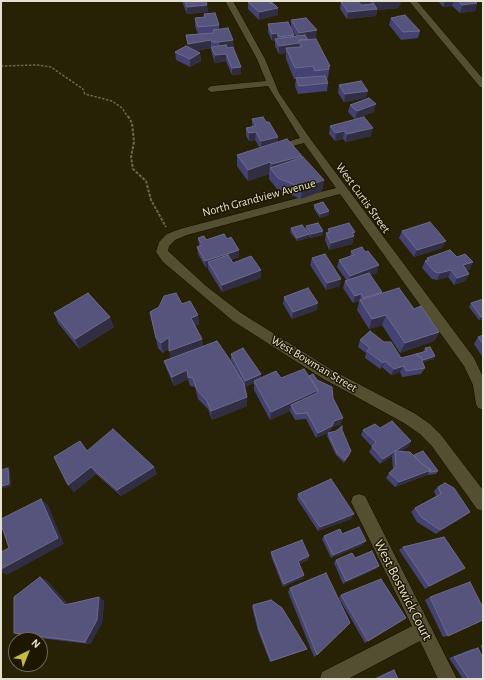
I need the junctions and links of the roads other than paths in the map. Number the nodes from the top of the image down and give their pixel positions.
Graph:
1 (229, 1) edge
2 (413, 1) edge
3 (271, 84) junction
4 (483, 85) edge
5 (211, 89) dead end
6 (306, 139) junction
7 (264, 152) edge
8 (341, 190) junction
9 (171, 237) joint
10 (483, 404) edge
11 (358, 502) dead end
12 (483, 503) edge
13 (423, 630) junction
14 (329, 679) edge
15 (448, 679) edge

1 - 3 street, West Curtis Street
2 - 4 street
3 - 5 street
3 - 6 street, West Curtis Street
6 - 7 street
6 - 8 street, West Curtis Street
8 - 9 street, North Grandview Avenue
8 - 10 street, West Curtis Street
9 - 12 street, West Bowman Street
11 - 13 street, West Bostwick Court
13 - 14 street
13 - 15 street, West Bostwick Court

